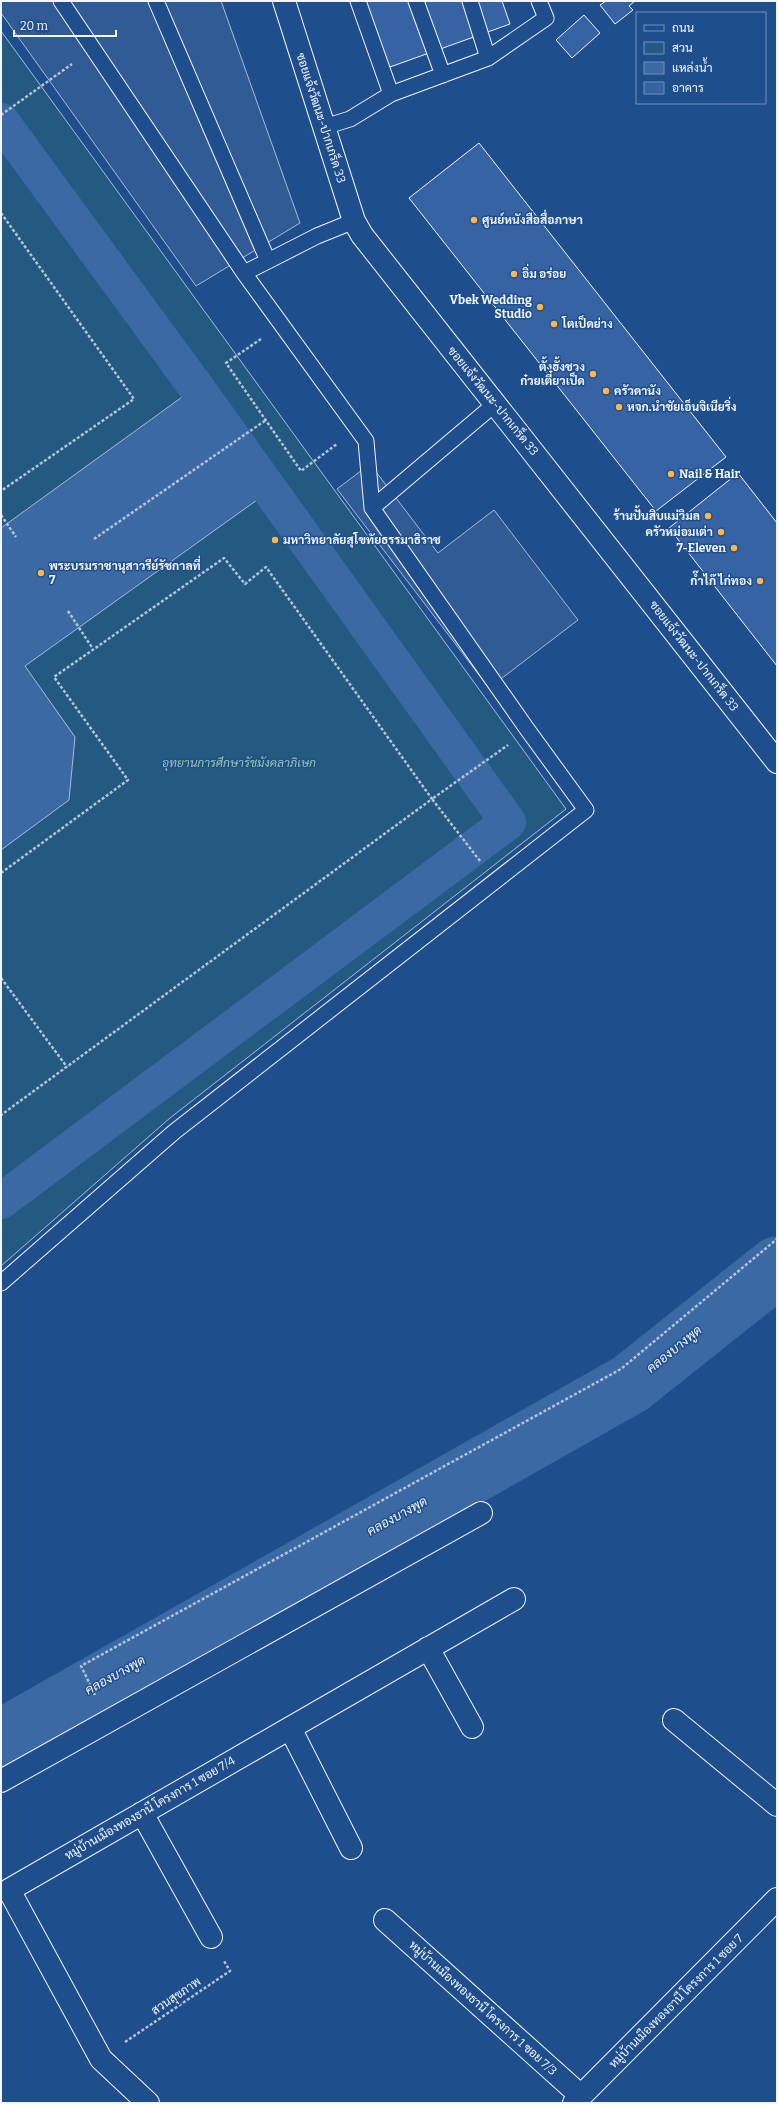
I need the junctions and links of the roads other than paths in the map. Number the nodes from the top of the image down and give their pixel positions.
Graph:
1 (61, 1) edge
2 (156, 1) edge
3 (284, 1) edge
4 (358, 1) edge
5 (416, 1) edge
6 (470, 1) edge
7 (540, 1) edge
8 (488, 58) junction
9 (443, 75) junction
10 (391, 94) junction
11 (324, 127) junction
12 (354, 221) junction
13 (268, 261) junction
14 (244, 273) junction
15 (495, 404) junction
16 (372, 508) junction
17 (777, 762) edge
18 (1, 1283) edge
19 (481, 1513) dead end
20 (514, 1599) dead end
21 (428, 1648) junction
22 (674, 1720) dead end
23 (472, 1727) dead end
24 (290, 1728) junction
25 (1, 1782) edge
26 (777, 1806) edge
27 (142, 1813) junction
28 (351, 1848) dead end
29 (777, 1899) edge
30 (385, 1920) dead end
31 (211, 1937) road end
32 (578, 2100) edge
33 (148, 2103) edge

1 - 14 lane
2 - 13 lane
3 - 11 street, ซอยแจ้งวัฒนะ-ปากเกร็ด 33
4 - 10 lane
5 - 9 lane
6 - 8 lane
7 - 8 lane
8 - 9 lane
9 - 10 lane
10 - 11 lane
11 - 12 street, ซอยแจ้งวัฒนะ-ปากเกร็ด 33
12 - 13 lane
12 - 15 street, ซอยแจ้งวัฒนะ-ปากเกร็ด 33
13 - 14 lane
14 - 16 lane
15 - 16 lane
15 - 17 street, ซอยแจ้งวัฒนะ-ปากเกร็ด 33
16 - 18 lane
19 - 25 street
20 - 21 street, หมู่บ้านเมืองทองธานี โครงการ 1 ซอย 7/4
21 - 23 street
21 - 24 street, หมู่บ้านเมืองทองธานี โครงการ 1 ซอย 7/4
22 - 26 street
24 - 27 street, หมู่บ้านเมืองทองธานี โครงการ 1 ซอย 7/4
24 - 28 street
27 - 31 street
27 - 33 street, หมู่บ้านเมืองทองธานี โครงการ 1 ซอย 7/4
29 - 32 street, หมู่บ้านเมืองทองธานี โครงการ 1 ซอย 7
30 - 32 street, หมู่บ้านเมืองทองธานี โครงการ 1 ซอย 7/3

